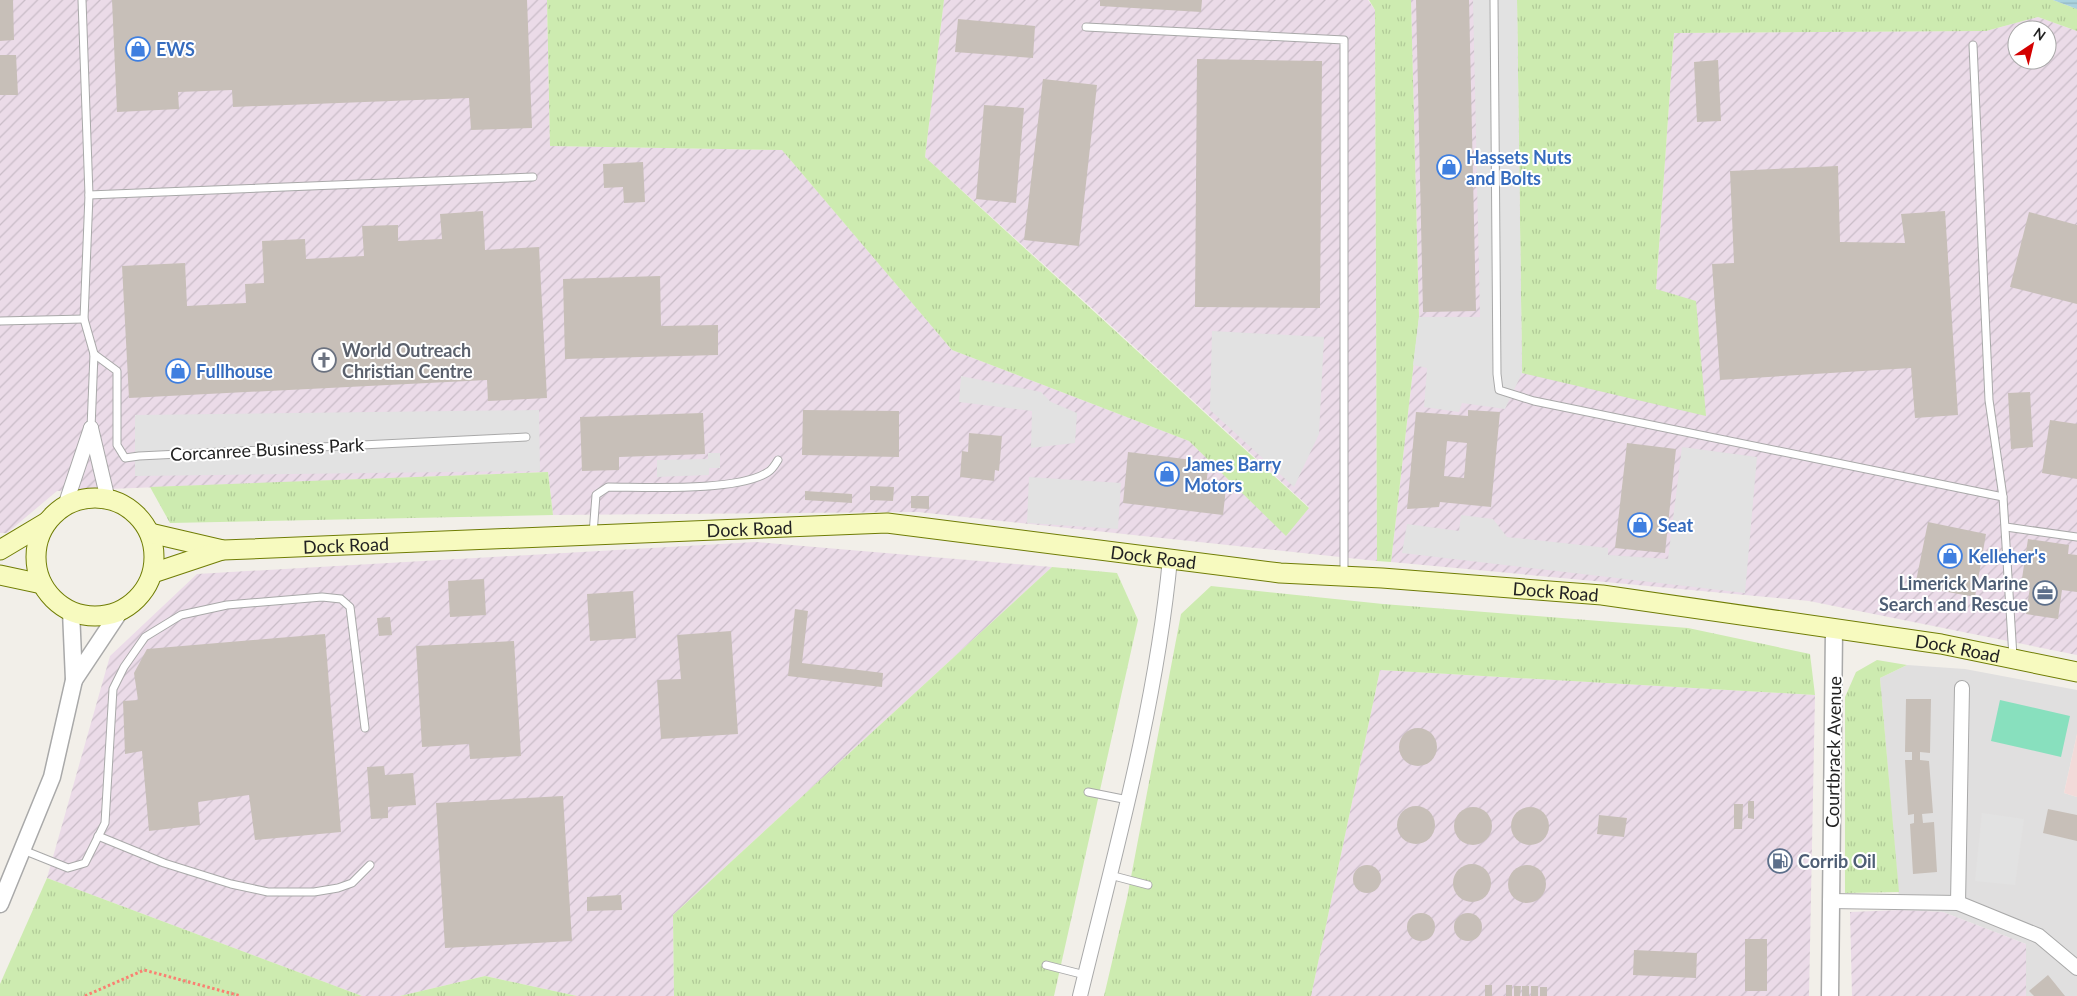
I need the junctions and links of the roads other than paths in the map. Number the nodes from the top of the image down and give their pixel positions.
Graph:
1 (82, 0) edge
2 (1494, 0) edge
3 (1086, 27) dead end
4 (1973, 45) dead end
5 (533, 176) dead end
6 (89, 194) junction
7 (84, 319) junction
8 (0, 321) edge
9 (94, 354) junction
10 (91, 428) junction
11 (526, 437) dead end
12 (778, 460) dead end
13 (2003, 497) junction
14 (108, 500) junction
15 (65, 506) junction
16 (47, 522) junction
17 (2006, 527) junction
18 (150, 533) junction
19 (593, 535) junction
20 (2077, 537) edge
21 (0, 550) edge
22 (223, 550) junction
23 (1170, 559) junction
24 (153, 573) junction
25 (0, 575) edge
26 (1344, 577) junction
27 (42, 584) junction
28 (71, 610) junction
29 (120, 611) junction
30 (1834, 629) junction
31 (2013, 658) junction
32 (2077, 672) edge
33 (74, 680) junction
34 (1962, 688) dead end
35 (365, 728) dead end
36 (1088, 792) dead end
37 (1128, 800) junction
38 (98, 836) junction
39 (23, 850) junction
40 (370, 865) dead end
41 (1110, 875) junction
42 (1148, 885) dead end
43 (1830, 901) junction
44 (1958, 903) junction
45 (0, 904) edge
46 (1046, 965) dead end
47 (2077, 968) edge
48 (1085, 975) junction
49 (1080, 996) edge
50 (1830, 996) edge

1 - 6 lane
2 - 13 lane
3 - 26 lane
4 - 13 lane
5 - 6 lane
6 - 7 lane
7 - 8 lane
7 - 9 lane
9 - 10 lane
9 - 11 lane, Corcanree Business Park
10 - 14 street
10 - 15 street
12 - 19 lane
13 - 17 lane
14 - 15 main road
14 - 18 main road
15 - 16 main road
16 - 21 main road
16 - 27 main road
17 - 20 lane
17 - 31 lane
18 - 22 main road, Dock Road
18 - 24 main road
19 - 22 main road, Dock Road
19 - 23 main road, Dock Road
22 - 24 main road, Dock Road
23 - 26 main road, Dock Road
23 - 37 street
24 - 29 main road
25 - 27 main road
26 - 30 main road, Dock Road
27 - 28 main road
28 - 29 main road
28 - 33 street
29 - 33 street
30 - 31 main road, Dock Road
30 - 43 street, Courtbrack Avenue
31 - 32 main road, Dock Road
33 - 39 street
34 - 44 street
35 - 38 lane
36 - 37 lane
37 - 41 street
38 - 39 lane
38 - 40 lane
39 - 45 street
41 - 42 lane
41 - 48 street
43 - 44 street
43 - 50 street, Courtbrack Avenue
44 - 47 street
46 - 48 lane
48 - 49 street

